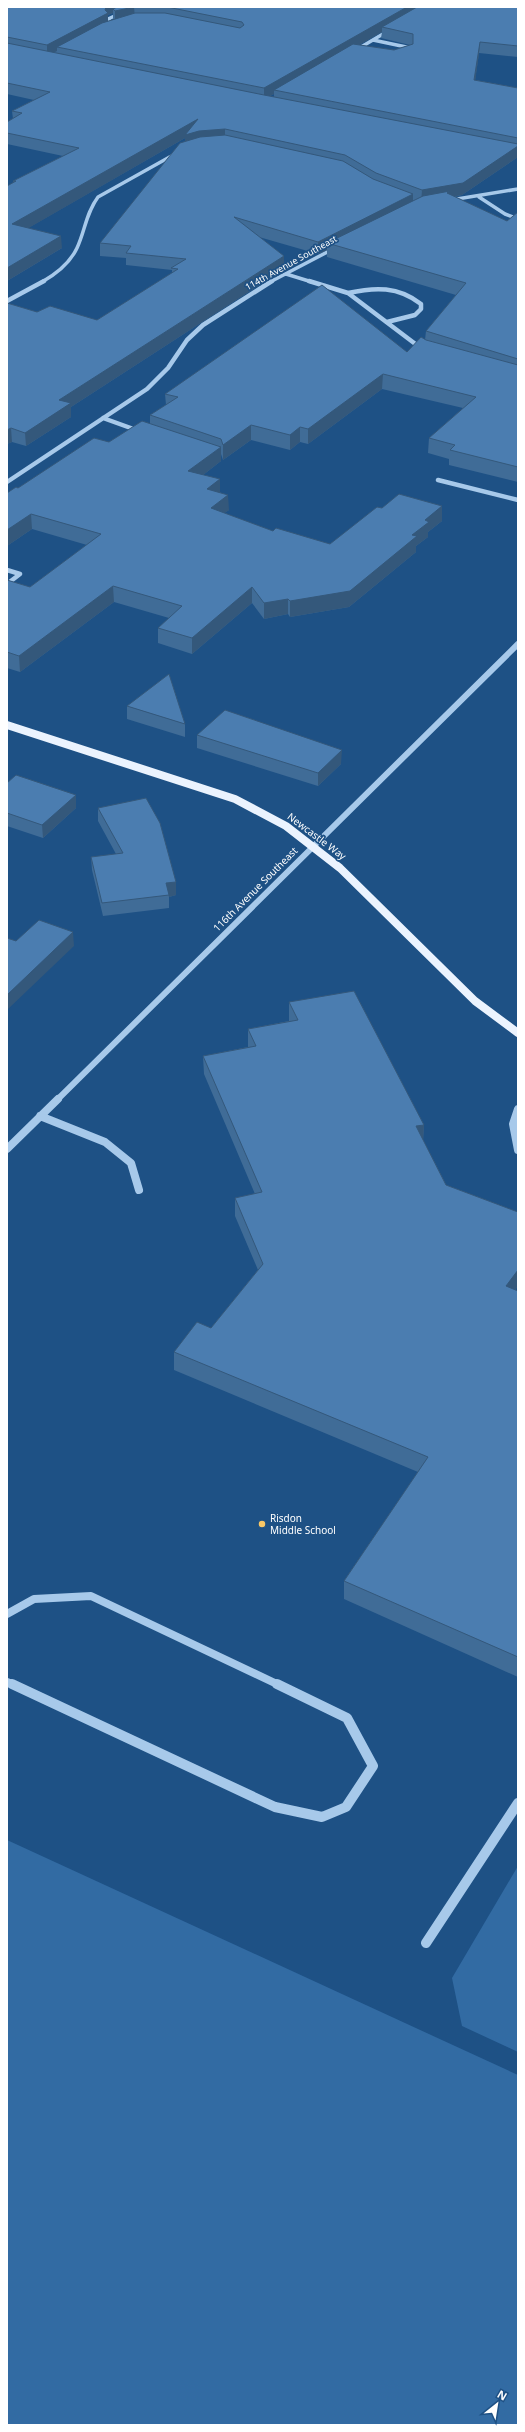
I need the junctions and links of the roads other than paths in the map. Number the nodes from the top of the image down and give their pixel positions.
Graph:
1 (123, 12) dead end
2 (121, 24) edge
3 (392, 29) edge
4 (373, 40) junction
5 (359, 53) edge
6 (405, 56) edge
7 (179, 152) edge
8 (518, 189) edge
9 (479, 197) junction
10 (448, 201) edge
11 (518, 219) edge
12 (341, 245) edge
13 (286, 274) junction
14 (348, 293) junction
15 (7, 301) edge
16 (387, 322) junction
17 (426, 351) edge
18 (103, 418) junction
19 (147, 433) edge
20 (438, 480) dead end
21 (7, 482) edge
22 (518, 500) edge
23 (7, 570) edge
24 (7, 584) edge
25 (518, 644) edge
26 (7, 725) edge
27 (313, 845) junction
28 (518, 1033) edge
29 (518, 1109) edge
30 (40, 1116) junction
31 (7, 1149) edge
32 (518, 1150) edge
33 (139, 1190) dead end
34 (7, 1614) edge
35 (7, 1682) edge
36 (518, 1803) edge
37 (426, 1944) dead end

1 - 2 street
3 - 4 street
4 - 5 street
4 - 6 street
7 - 15 street
8 - 9 street
9 - 10 street
9 - 11 street
12 - 13 street, 114th Avenue Southeast
13 - 14 street
13 - 18 street, 114th Avenue Southeast
14 - 16 street
14 - 16 street
16 - 17 street
18 - 19 street
18 - 21 street, 114th Avenue Southeast
20 - 22 street
23 - 24 street
25 - 27 street, 116th Avenue Southeast
26 - 27 main road, Newcastle Way
27 - 28 main road, Newcastle Way
27 - 30 street, 116th Avenue Southeast
29 - 32 street
30 - 31 street, 116th Avenue Southeast
30 - 33 street
34 - 35 street
36 - 37 street

